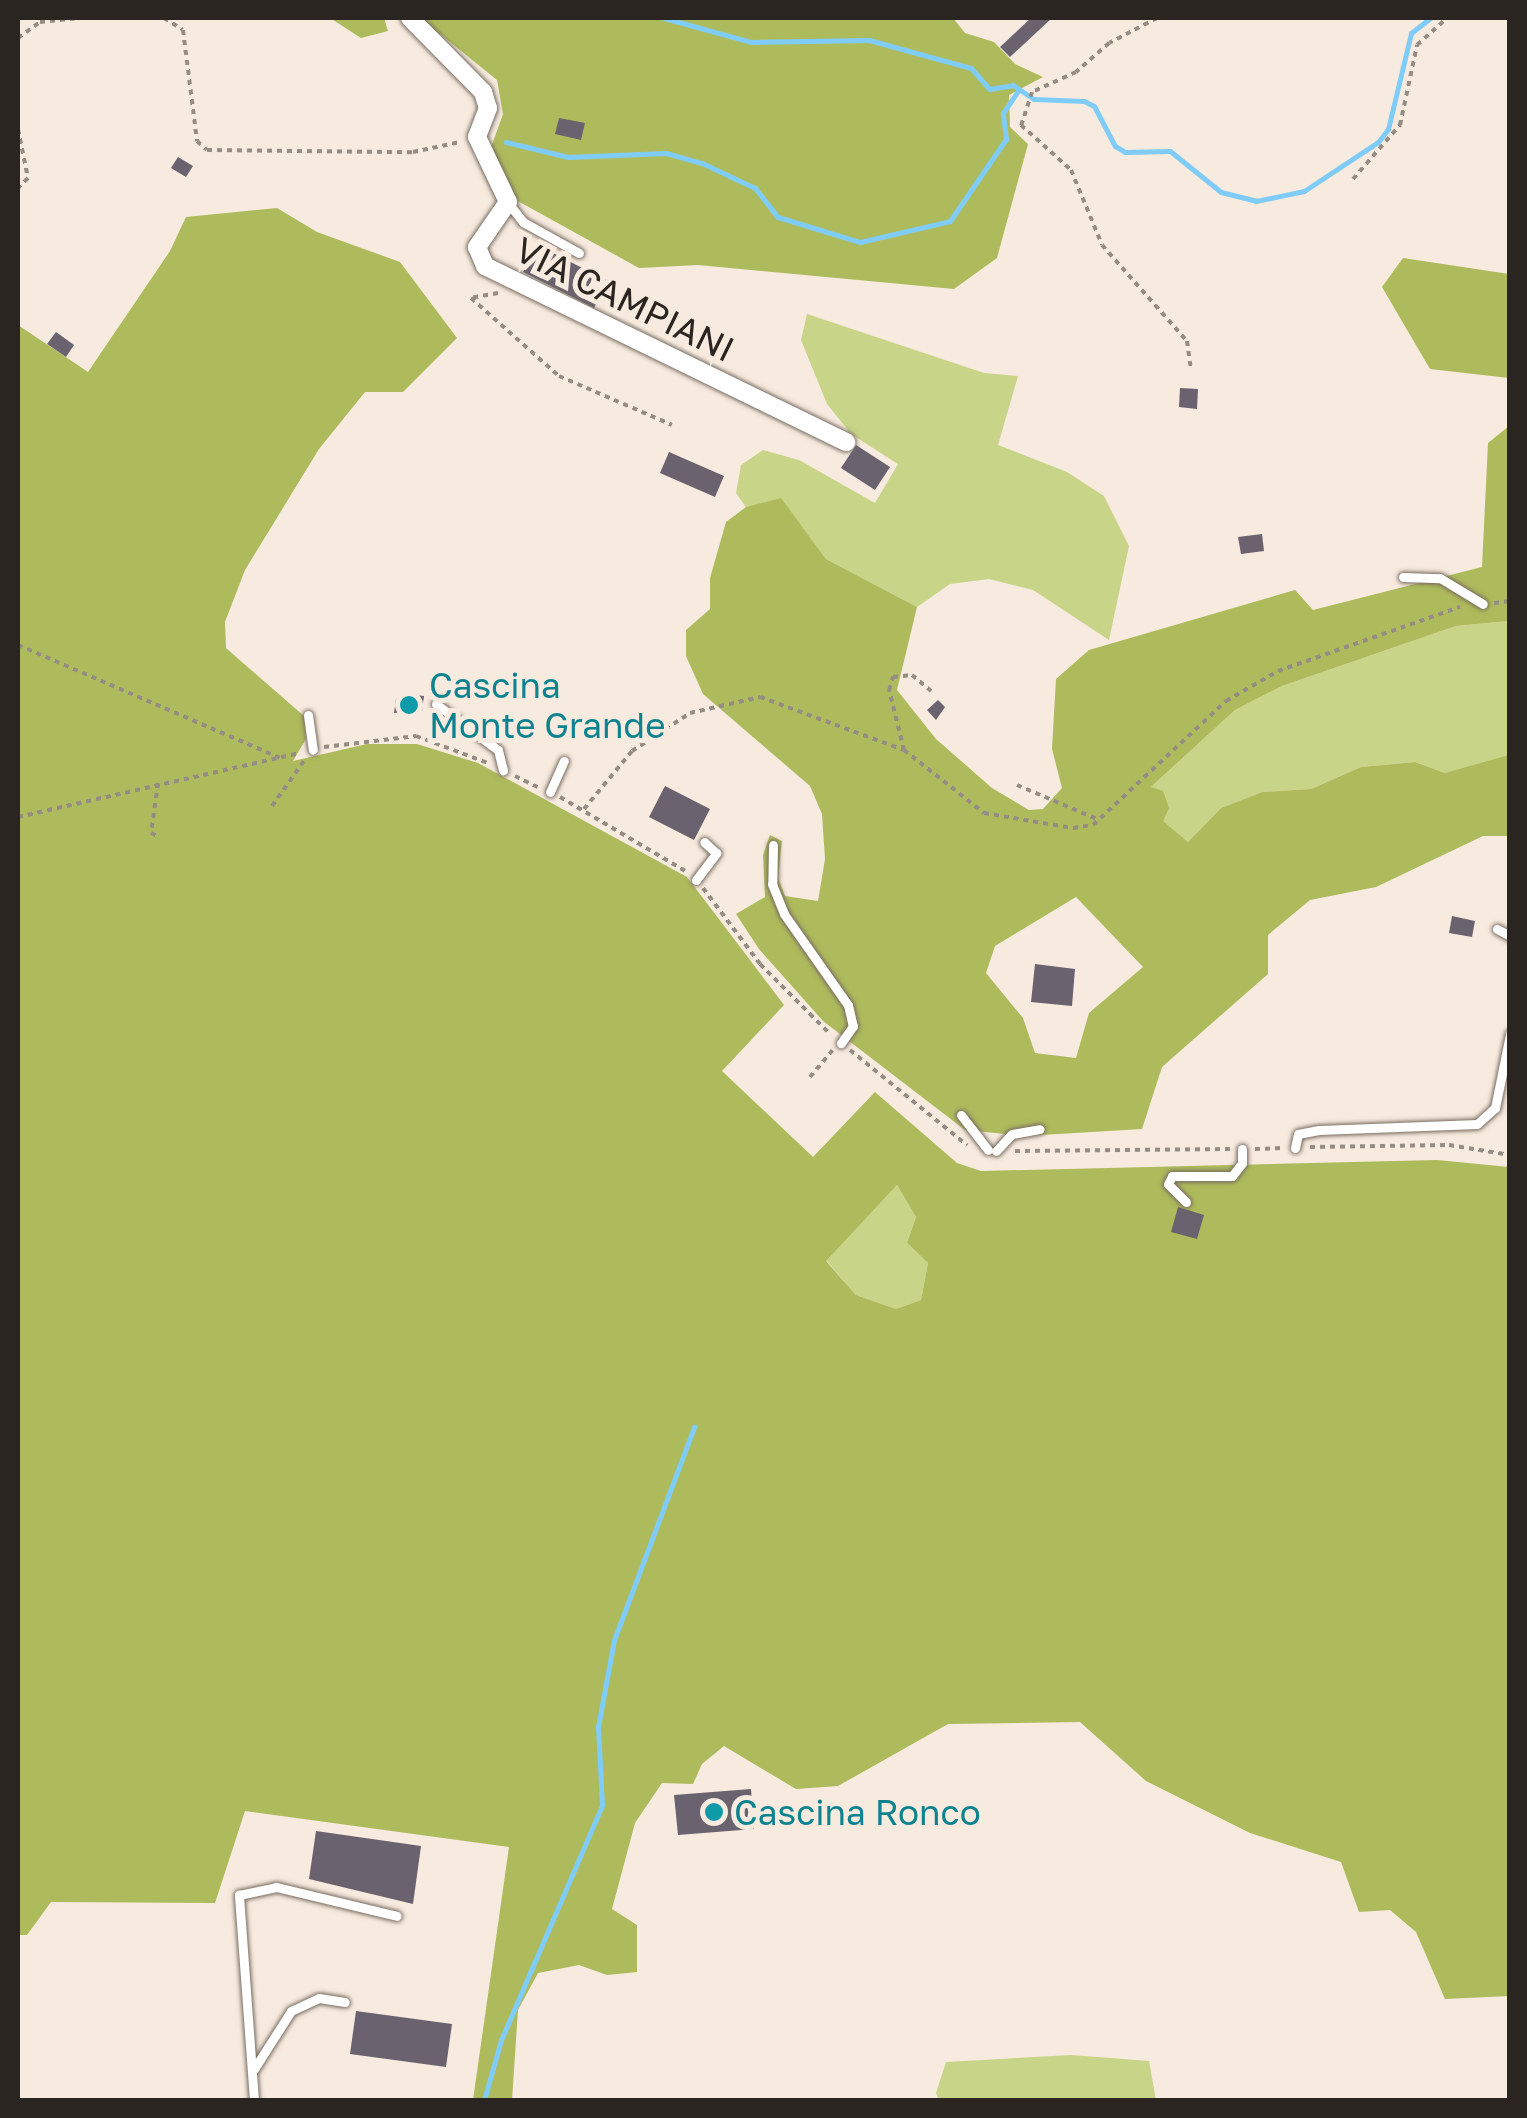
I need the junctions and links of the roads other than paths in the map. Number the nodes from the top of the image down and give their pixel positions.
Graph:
1 (410, 18) edge
2 (508, 202) junction
3 (579, 253) dead end
4 (846, 442) dead end
5 (1403, 577) dead end
6 (1483, 604) road end
7 (436, 704) dead end
8 (308, 715) dead end
9 (313, 750) road end
10 (564, 760) dead end
11 (503, 770) road end
12 (550, 792) road end
13 (704, 842) dead end
14 (773, 844) dead end
15 (696, 880) road end
16 (1496, 929) dead end
17 (1510, 936) edge
18 (1510, 1034) edge
19 (841, 1043) road end
20 (961, 1115) dead end
21 (1040, 1130) dead end
22 (1295, 1148) road end
23 (1242, 1149) road end
24 (1186, 1202) dead end
25 (397, 1916) dead end
26 (345, 2002) dead end
27 (253, 2071) junction
28 (254, 2100) edge

1 - 2 street, VIA CAMPIANI
2 - 3 lane
2 - 4 street, VIA CAMPIANI
5 - 6 lane
7 - 11 lane
8 - 9 lane
10 - 12 lane
13 - 15 lane
14 - 19 lane
16 - 17 lane
18 - 22 lane
20 - 21 lane
23 - 24 lane
25 - 27 lane
26 - 27 lane
27 - 28 lane

